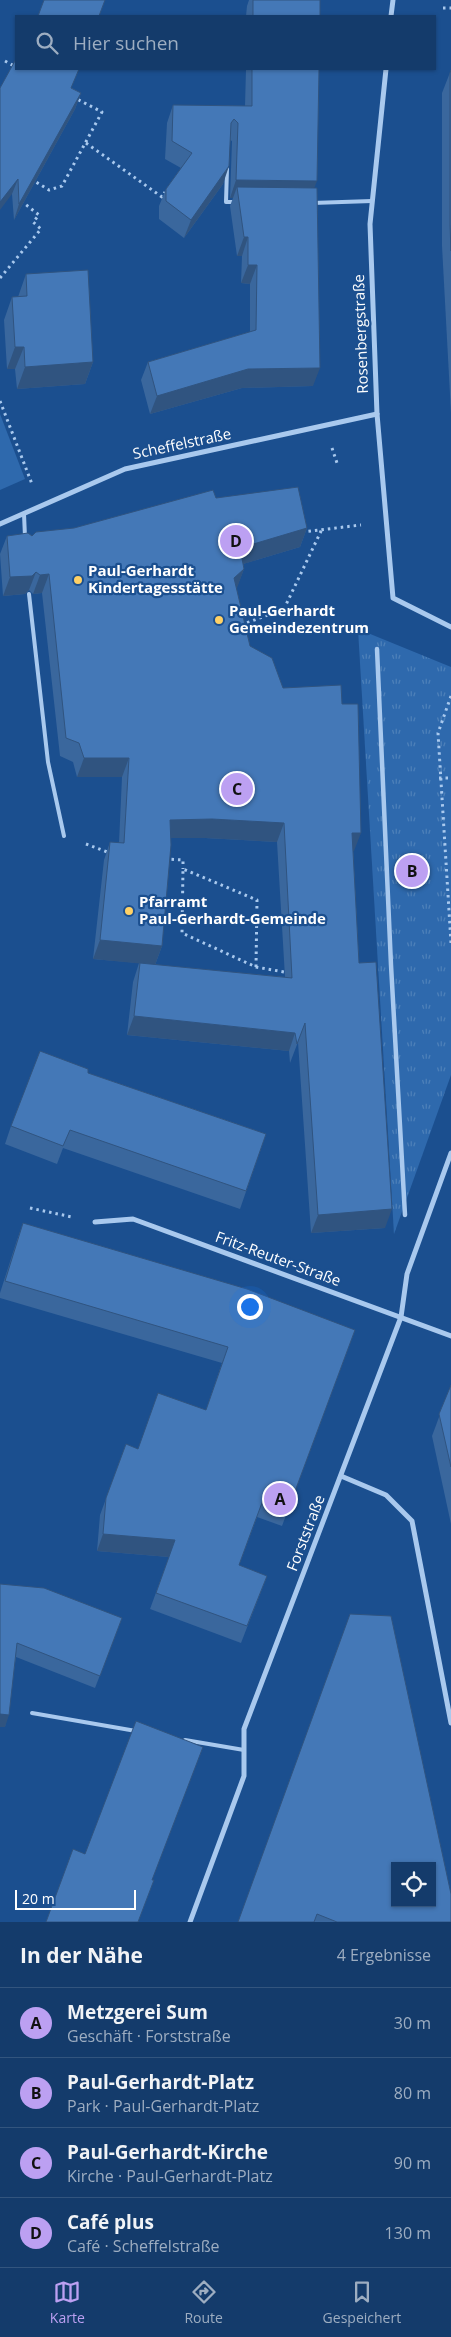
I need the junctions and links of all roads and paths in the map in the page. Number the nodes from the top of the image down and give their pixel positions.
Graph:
1 (393, 0) edge
2 (444, 8) dead end
3 (451, 8) edge
4 (391, 15) edge
5 (4, 61) dead end
6 (15, 66) edge
7 (386, 70) edge
8 (69, 94) edge
9 (86, 143) junction
10 (227, 159) edge
11 (24, 176) edge
12 (167, 190) edge
13 (16, 197) edge
14 (372, 201) junction
15 (244, 202) edge
16 (309, 203) edge
17 (0, 278) edge
18 (0, 401) edge
19 (377, 414) junction
20 (30, 478) dead end
21 (24, 514) junction
22 (0, 524) edge
23 (361, 524) dead end
24 (322, 529) junction
25 (297, 533) edge
26 (25, 542) edge
27 (29, 594) edge
28 (451, 627) edge
29 (234, 628) edge
30 (377, 649) dead end
31 (451, 696) edge
32 (439, 778) junction
33 (451, 778) edge
34 (64, 836) joint
35 (118, 856) edge
36 (164, 859) edge
37 (183, 869) junction
38 (451, 943) edge
39 (256, 966) junction
40 (284, 972) dead end
41 (451, 1153) edge
42 (30, 1208) dead end
43 (405, 1215) dead end
44 (95, 1222) joint
45 (401, 1317) junction
46 (451, 1336) edge
47 (341, 1476) junction
48 (32, 1713) dead end
49 (451, 1723) edge
50 (146, 1733) edge
51 (175, 1738) edge
52 (244, 1750) junction
53 (190, 1922) edge

1 - 4 street
2 - 3 path
5 - 6 path
7 - 14 street, Rosenbergstraße
8 - 9 path
9 - 11 path
9 - 12 path
10 - 15 lane
13 - 17 path
14 - 16 lane
14 - 19 street, Rosenbergstraße
18 - 20 path
19 - 21 street, Scheffelstraße
19 - 28 street, Rosenbergstraße
21 - 22 street, Scheffelstraße
21 - 26 lane
23 - 24 path
24 - 25 path
24 - 29 path
27 - 34 lane
30 - 43 street
31 - 32 path
32 - 33 path
32 - 38 path
34 - 35 path
36 - 37 path
37 - 39 path
37 - 39 path
39 - 40 path
41 - 45 street, Forststraße
42 - 44 path
44 - 45 street, Fritz-Reuter-Straße
45 - 46 street, Fritz-Reuter-Straße
45 - 47 street, Forststraße
47 - 49 street
47 - 52 street, Forststraße
48 - 50 lane
51 - 52 lane
52 - 53 street, Forststraße

